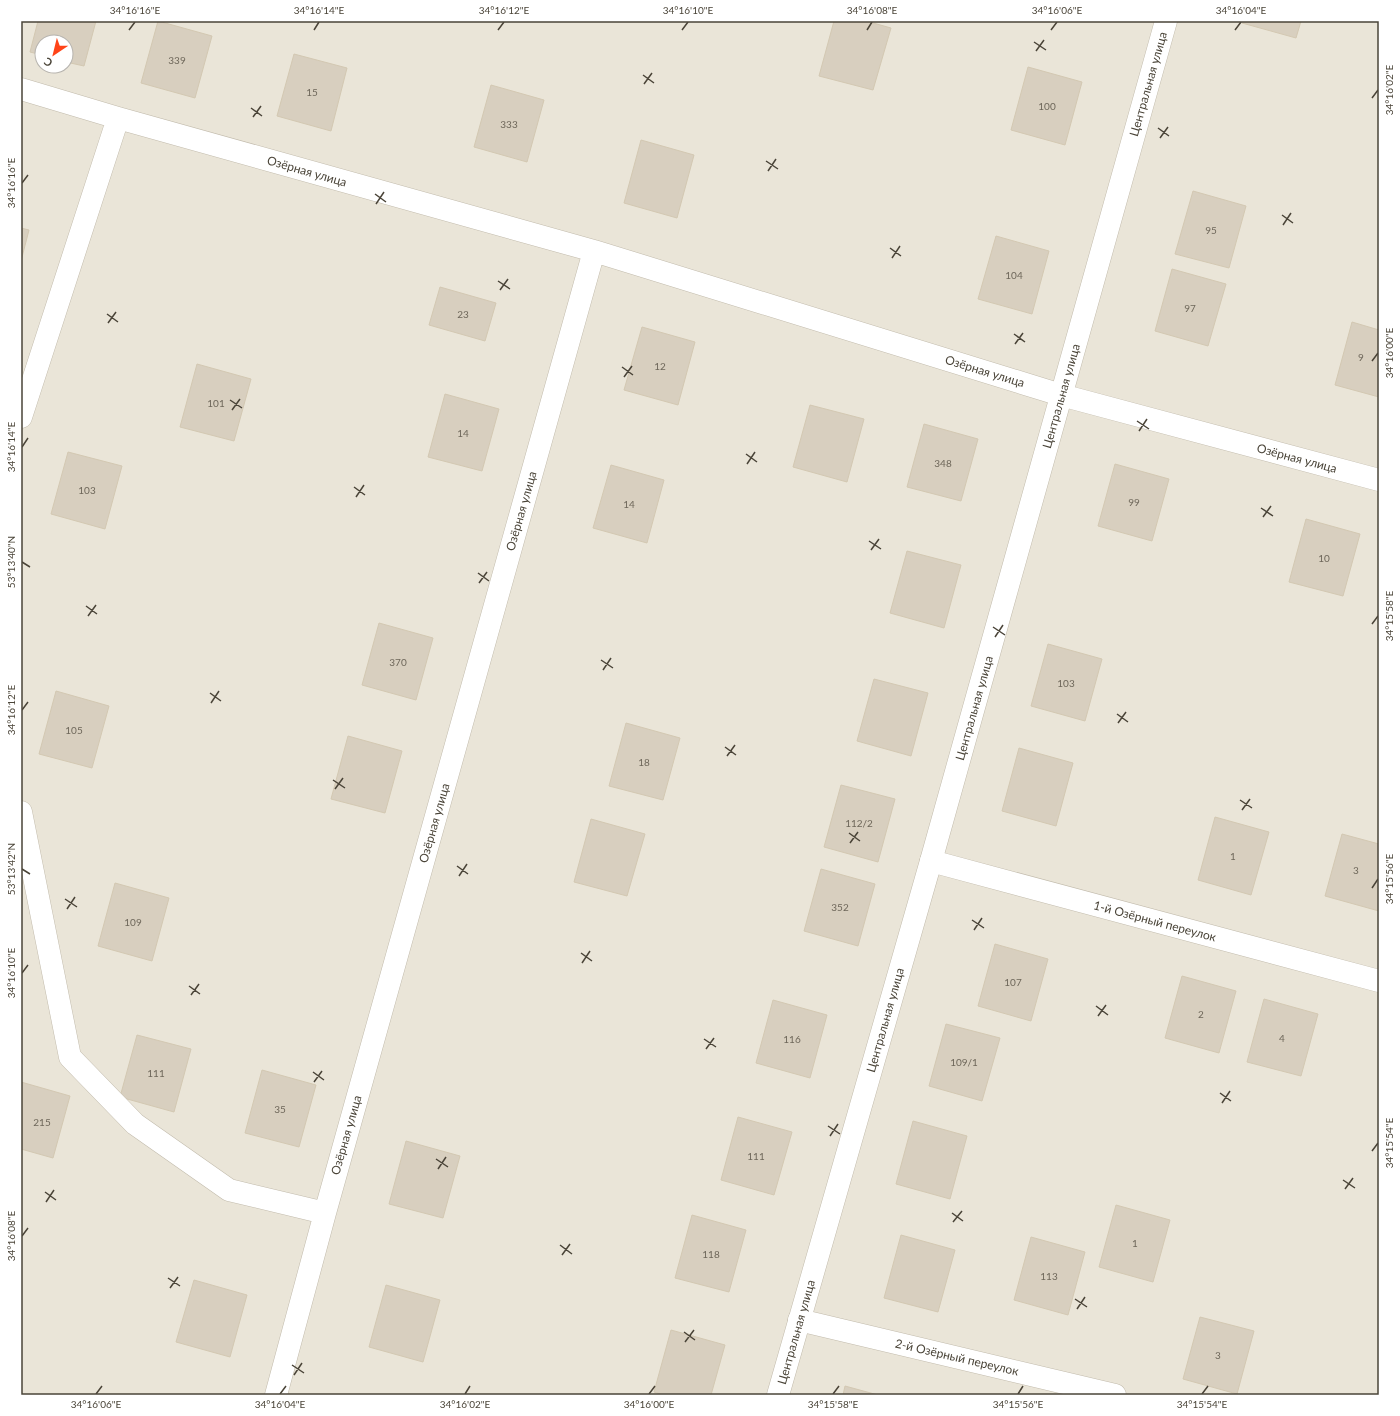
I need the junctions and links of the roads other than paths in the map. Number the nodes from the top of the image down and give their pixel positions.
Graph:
1 (1166, 21) edge
2 (21, 89) edge
3 (118, 118) junction
4 (594, 251) junction
5 (1061, 395) junction
6 (21, 417) edge
7 (1379, 480) edge
8 (21, 812) edge
9 (931, 861) junction
10 (1379, 981) edge
11 (325, 1213) junction
12 (799, 1320) junction
13 (276, 1395) edge
14 (778, 1395) edge
15 (1115, 1395) edge

1 - 5 street, Центральная улица
2 - 3 street, Озёрная улица
3 - 4 street, Озёрная улица
3 - 6 street
4 - 5 street, Озёрная улица
4 - 11 street, Озёрная улица
5 - 7 street, Озёрная улица
5 - 9 street, Центральная улица
8 - 11 street
9 - 10 street, 1-й Озёрный переулок
9 - 12 street, Центральная улица
11 - 13 street, Озёрная улица
12 - 14 street, Центральная улица
12 - 15 street, 2-й Озёрный переулок

